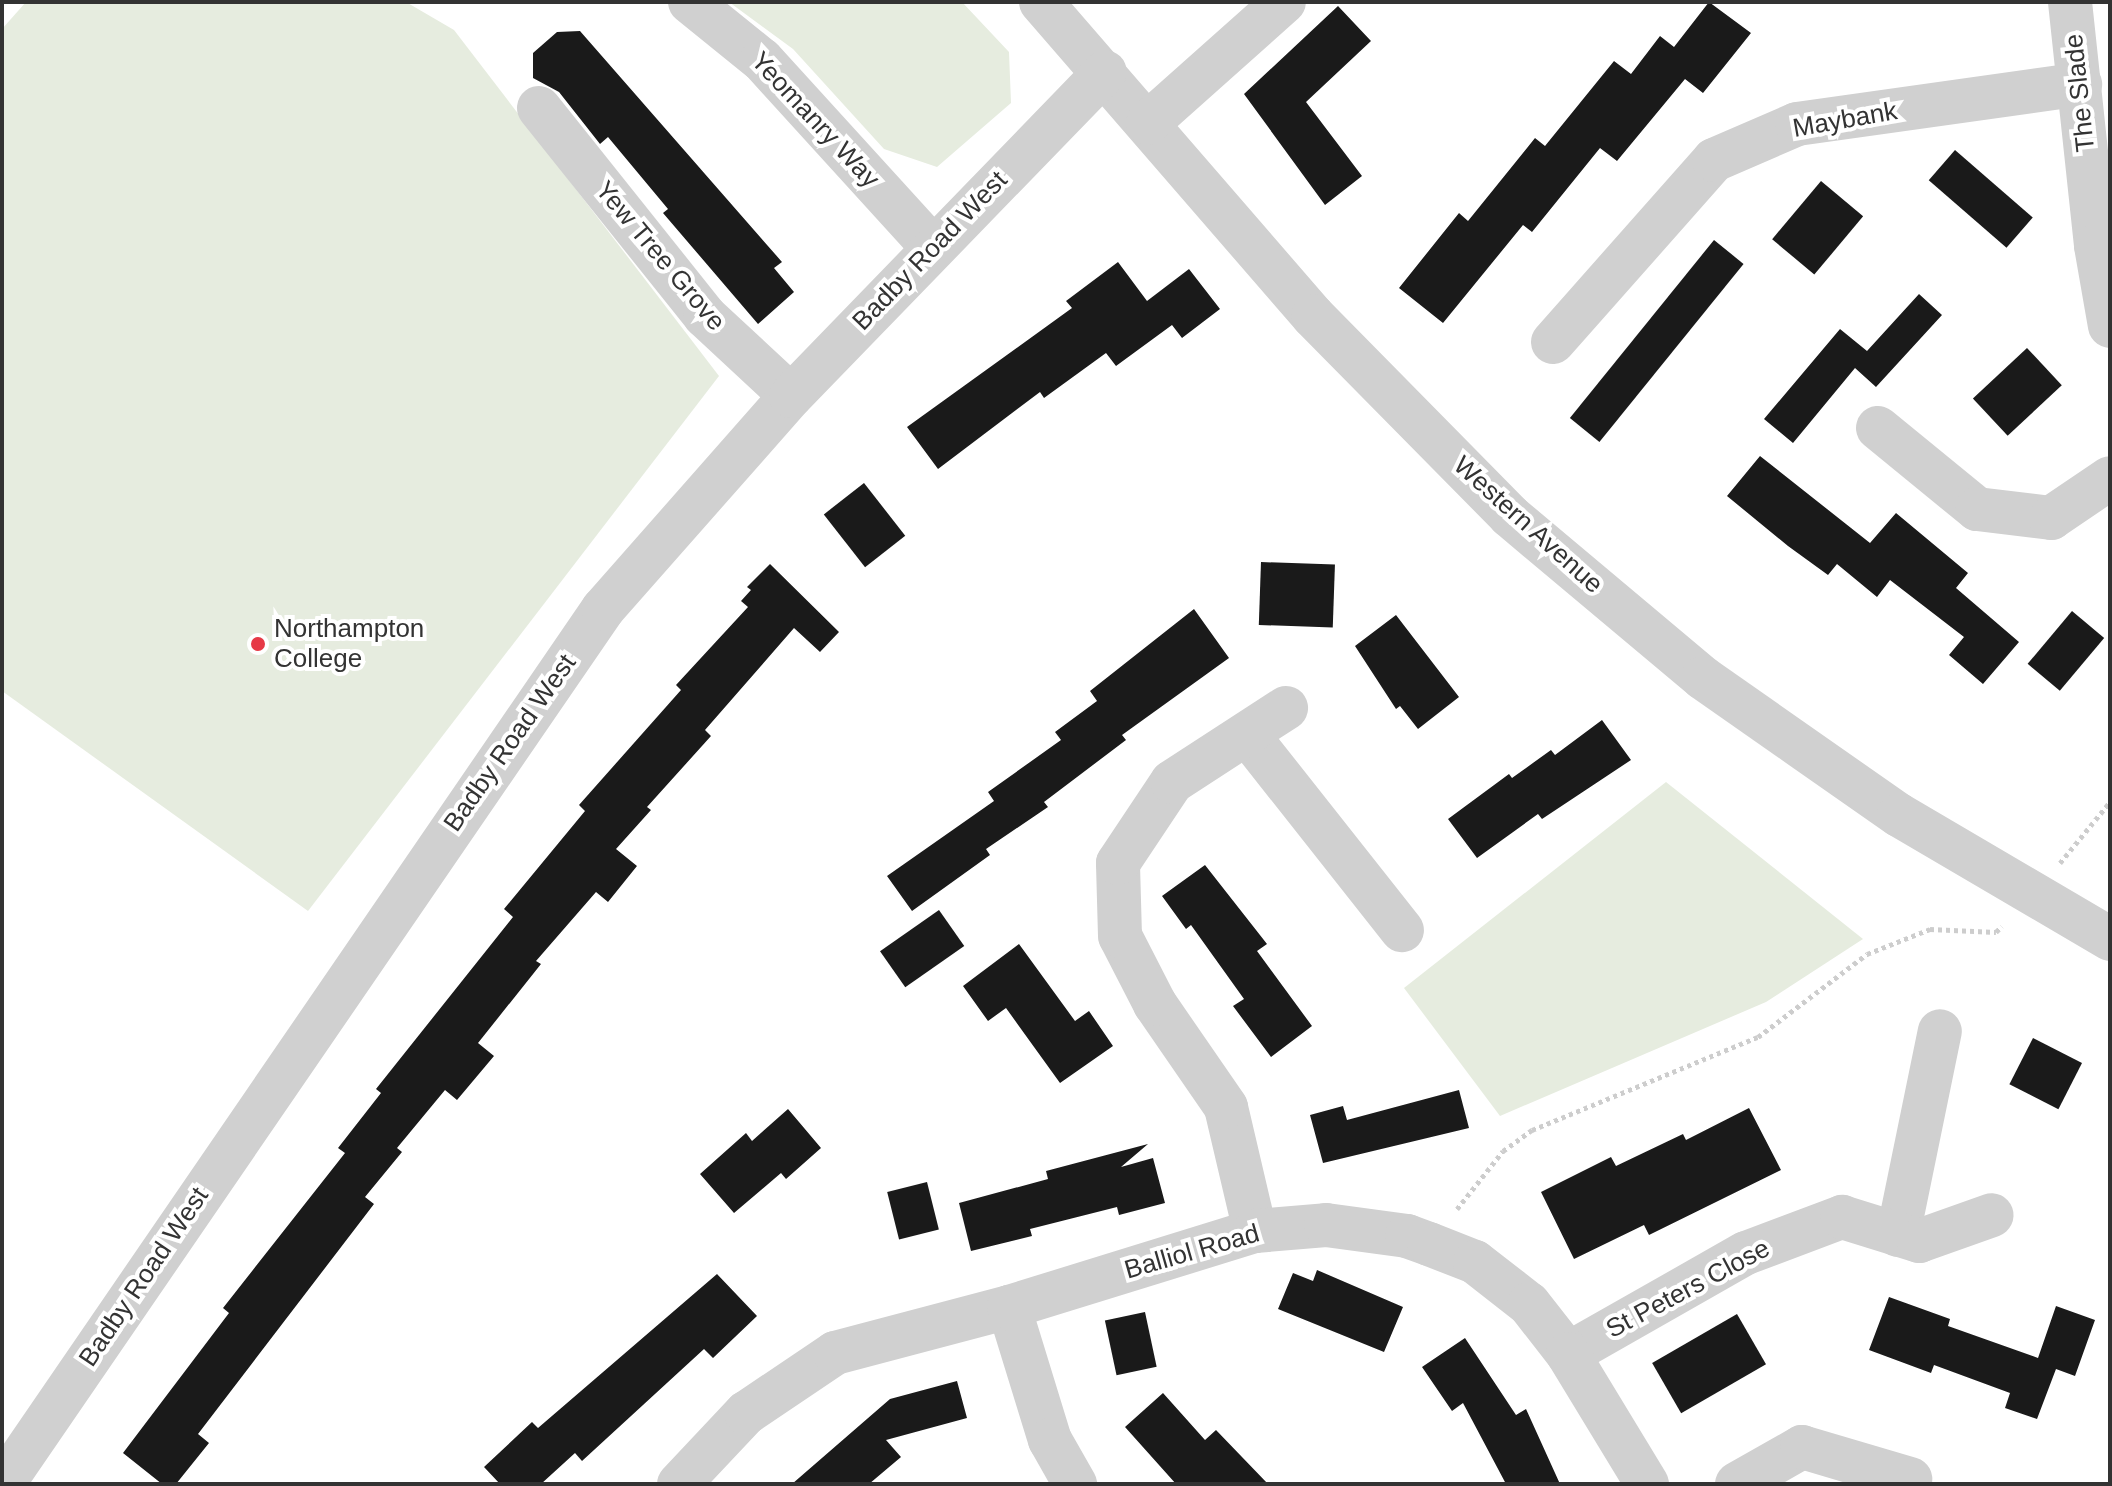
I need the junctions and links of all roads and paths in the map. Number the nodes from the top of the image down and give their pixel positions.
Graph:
1 (690, 2) edge
2 (1041, 2) edge
3 (1284, 2) edge
4 (2070, 2) edge
5 (1105, 72) junction
6 (2080, 84) junction
7 (539, 108) dead end
8 (1148, 123) junction
9 (2103, 245) edge
10 (932, 247) junction
11 (2110, 326) edge
12 (1553, 342) dead end
13 (791, 396) junction
14 (1878, 428) dead end
15 (2110, 478) edge
16 (1286, 708) dead end
17 (1247, 734) junction
18 (2110, 802) edge
19 (2034, 895) junction
20 (1402, 930) dead end
21 (2110, 939) edge
22 (1940, 1031) dead end
23 (1992, 1215) dead end
24 (1255, 1231) junction
25 (1898, 1235) junction
26 (1429, 1244) junction
27 (1009, 1307) junction
28 (1568, 1354) junction
29 (10, 1457) edge
30 (1910, 1479) dead end
31 (679, 1484) edge
32 (1075, 1484) edge
33 (1647, 1484) edge
34 (1737, 1484) edge

1 - 10 street, Yeomanry Way
2 - 5 street, Western Avenue
3 - 8 street
4 - 6 street, The Slade
5 - 8 street, Western Avenue
5 - 10 street, Badby Road West
6 - 9 street, The Slade
6 - 12 street, Maybank
7 - 13 street, Yew Tree Grove
8 - 19 street, Western Avenue
9 - 11 street, The Slade
10 - 13 street, Badby Road West
13 - 29 street, Badby Road West
14 - 15 street
16 - 17 street
17 - 20 street
17 - 24 street
18 - 19 path
19 - 21 street, Western Avenue
19 - 26 path
22 - 25 street
23 - 25 street, St Peters Close
24 - 26 street, Balliol Road
24 - 27 street, Balliol Road
25 - 28 street, St Peters Close
26 - 28 street, Balliol Road
27 - 31 street, Balliol Road
27 - 32 street
28 - 33 street, Balliol Road
30 - 34 street

